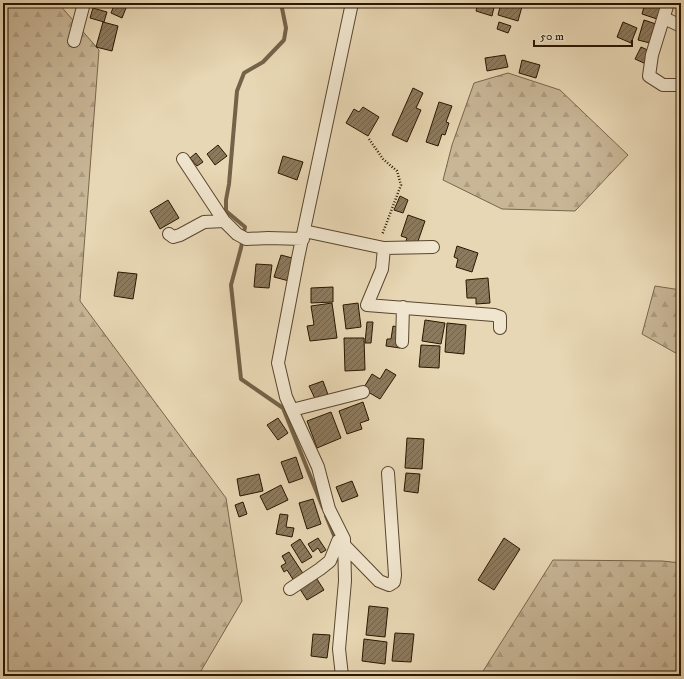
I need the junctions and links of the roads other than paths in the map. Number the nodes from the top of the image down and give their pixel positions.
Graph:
1 (84, 3) edge
2 (352, 3) edge
3 (668, 3) edge
4 (664, 18) junction
5 (681, 26) edge
6 (74, 41) dead end
7 (681, 85) edge
8 (183, 159) dead end
9 (224, 221) junction
10 (169, 234) dead end
11 (303, 235) junction
12 (433, 247) dead end
13 (384, 248) junction
14 (403, 307) junction
15 (500, 328) dead end
16 (402, 342) dead end
17 (363, 392) dead end
18 (292, 410) junction
19 (388, 473) dead end
20 (342, 542) junction
21 (290, 588) dead end
22 (342, 676) edge

1 - 6 street
2 - 11 street
3 - 4 street
4 - 5 street
4 - 7 street
8 - 9 street
9 - 10 street
9 - 11 street
11 - 13 street
11 - 18 street
12 - 13 street
13 - 14 street
14 - 15 street
14 - 16 street
17 - 18 street
18 - 20 street
19 - 20 street
20 - 21 street
20 - 22 street

